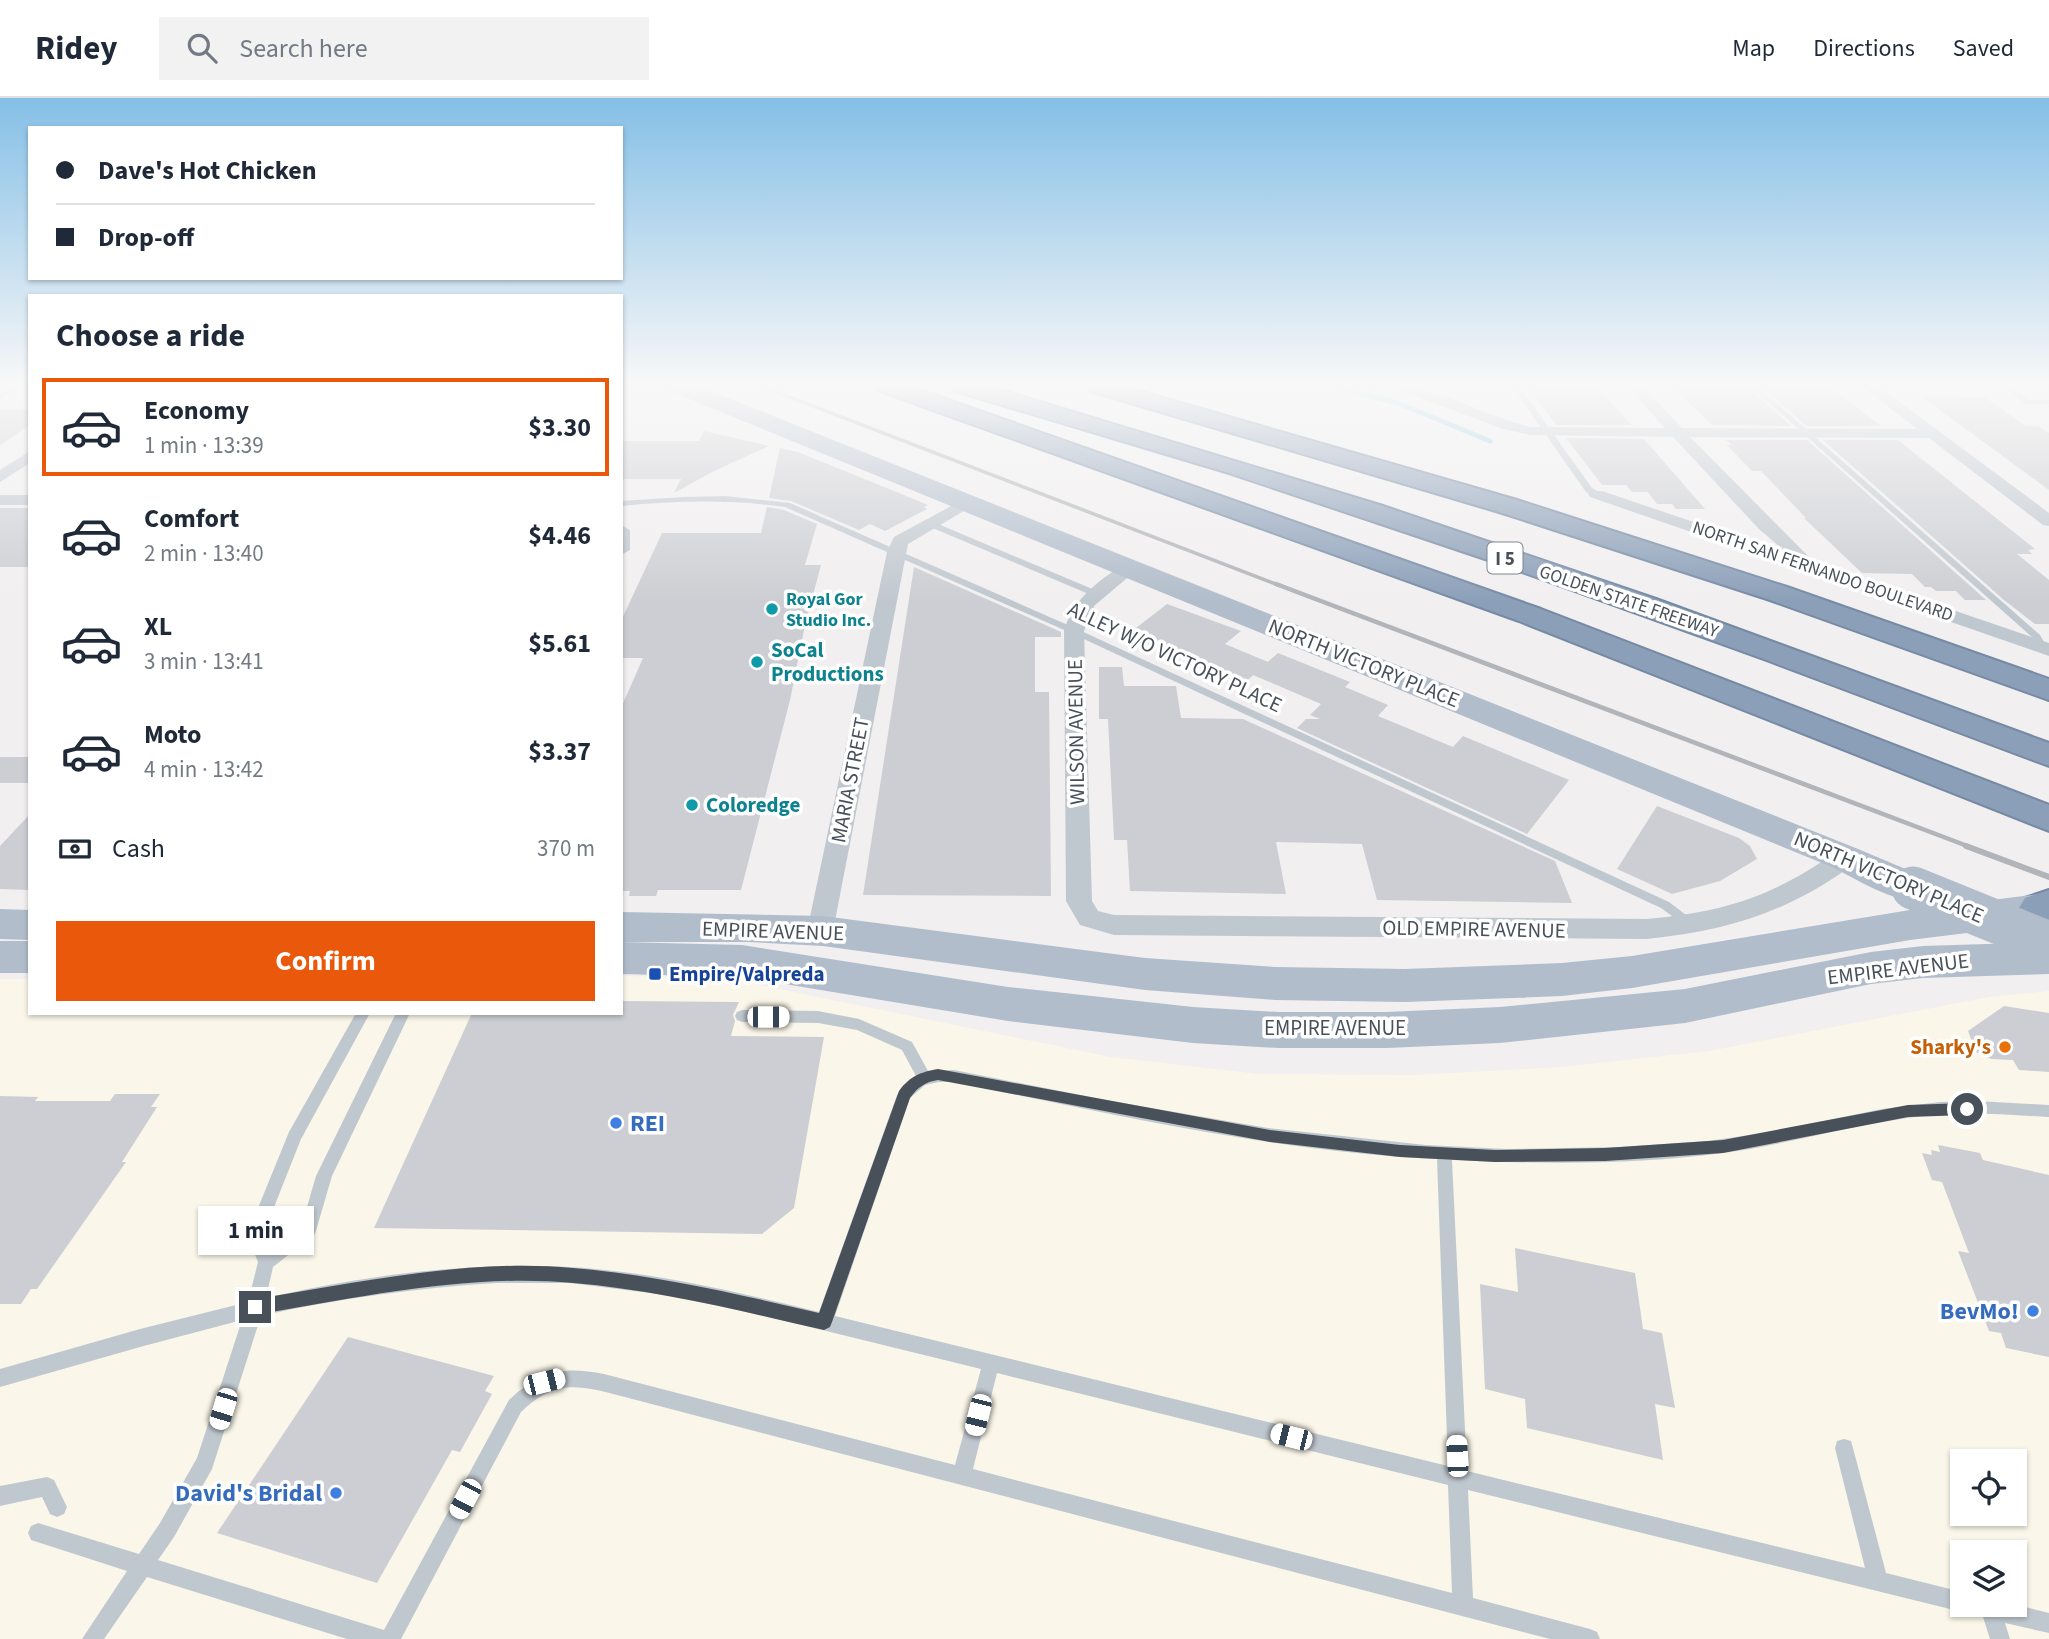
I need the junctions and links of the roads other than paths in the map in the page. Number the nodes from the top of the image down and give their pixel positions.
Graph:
1 (27, 458) edge
2 (858, 458) edge
3 (1090, 458) edge
4 (1197, 458) edge
5 (1345, 458) edge
6 (1422, 458) edge
7 (1567, 458) edge
8 (1702, 458) edge
9 (1834, 458) edge
10 (1963, 458) edge
11 (0, 477) edge
12 (1596, 494) joint
13 (0, 500) edge
14 (28, 500) edge
15 (968, 502) junction
16 (623, 504) edge
17 (2049, 521) edge
18 (931, 524) junction
19 (1765, 525) junction
20 (1736, 541) junction
21 (896, 552) junction
22 (1808, 566) junction
23 (1129, 568) junction
24 (1094, 593) junction
25 (1074, 631) junction
26 (2047, 654) edge
27 (1812, 664) junction
28 (2049, 690) edge
29 (2049, 733) edge
30 (2049, 755) edge
31 (2049, 819) edge
32 (1845, 858) junction
33 (2046, 916) edge
34 (1089, 918) joint
35 (1693, 924) junction
36 (623, 927) edge
37 (820, 931) junction
38 (623, 958) edge
39 (2049, 958) edge
40 (362, 1015) edge
41 (402, 1015) edge
42 (742, 1016) dead end
43 (924, 1077) junction
44 (2049, 1111) edge
45 (1444, 1154) junction
46 (266, 1262) junction
47 (255, 1307) junction
48 (824, 1322) junction
49 (991, 1363) junction
50 (0, 1378) edge
51 (1844, 1448) dead end
52 (962, 1476) junction
53 (1458, 1479) junction
54 (0, 1496) edge
55 (57, 1507) dead end
56 (38, 1533) dead end
57 (143, 1565) junction
58 (1878, 1581) junction
59 (1950, 1599) edge
60 (1463, 1606) junction
61 (1988, 1617) edge
62 (2024, 1617) edge
63 (2049, 1623) edge
64 (92, 1639) edge
65 (380, 1639) edge
66 (390, 1639) edge
67 (1590, 1639) edge
68 (2000, 1639) edge

1 - 11 street
2 - 15 main road, NORTH VICTORY PLACE
3 - 31 highway
4 - 27 highway, GOLDEN STATE FREEWAY / I 5
5 - 28 highway, I 5
6 - 26 highway
7 - 12 lane
8 - 19 street
9 - 26 lane
10 - 17 street
12 - 20 street, NORTH SAN FERNANDO BOULEVARD
13 - 14 street
15 - 18 street
15 - 23 main road, NORTH VICTORY PLACE
16 - 21 lane, ALLEY W/O VICTORY PLACE
18 - 21 street
18 - 24 lane
19 - 20 street
19 - 22 street
20 - 22 street, NORTH SAN FERNANDO BOULEVARD
21 - 25 lane, ALLEY W/O VICTORY PLACE
21 - 37 street, MARIA STREET
22 - 26 street, NORTH SAN FERNANDO BOULEVARD
23 - 24 street, WILSON AVENUE
23 - 32 main road, NORTH VICTORY PLACE
24 - 25 street, WILSON AVENUE
25 - 34 street, WILSON AVENUE
25 - 35 lane, ALLEY W/O VICTORY PLACE
27 - 29 highway
27 - 30 highway, GOLDEN STATE FREEWAY / I 5
32 - 33 main road, NORTH VICTORY PLACE, bridge
32 - 35 street, OLD EMPIRE AVENUE
33 - 37 main road, EMPIRE AVENUE
34 - 35 street, OLD EMPIRE AVENUE
36 - 37 main road, EMPIRE AVENUE
38 - 39 main road, EMPIRE AVENUE
40 - 46 lane
41 - 46 lane
42 - 43 lane
43 - 45 lane
43 - 48 lane
44 - 45 lane
45 - 53 lane
46 - 47 lane
47 - 48 lane
47 - 50 lane
47 - 57 lane
48 - 49 lane
49 - 52 lane
49 - 53 lane
51 - 58 lane
52 - 60 lane
52 - 66 lane
53 - 58 lane
53 - 60 lane
54 - 55 lane
56 - 57 lane
57 - 64 lane
57 - 65 lane
58 - 59 lane
60 - 67 lane
61 - 68 lane
62 - 63 lane

